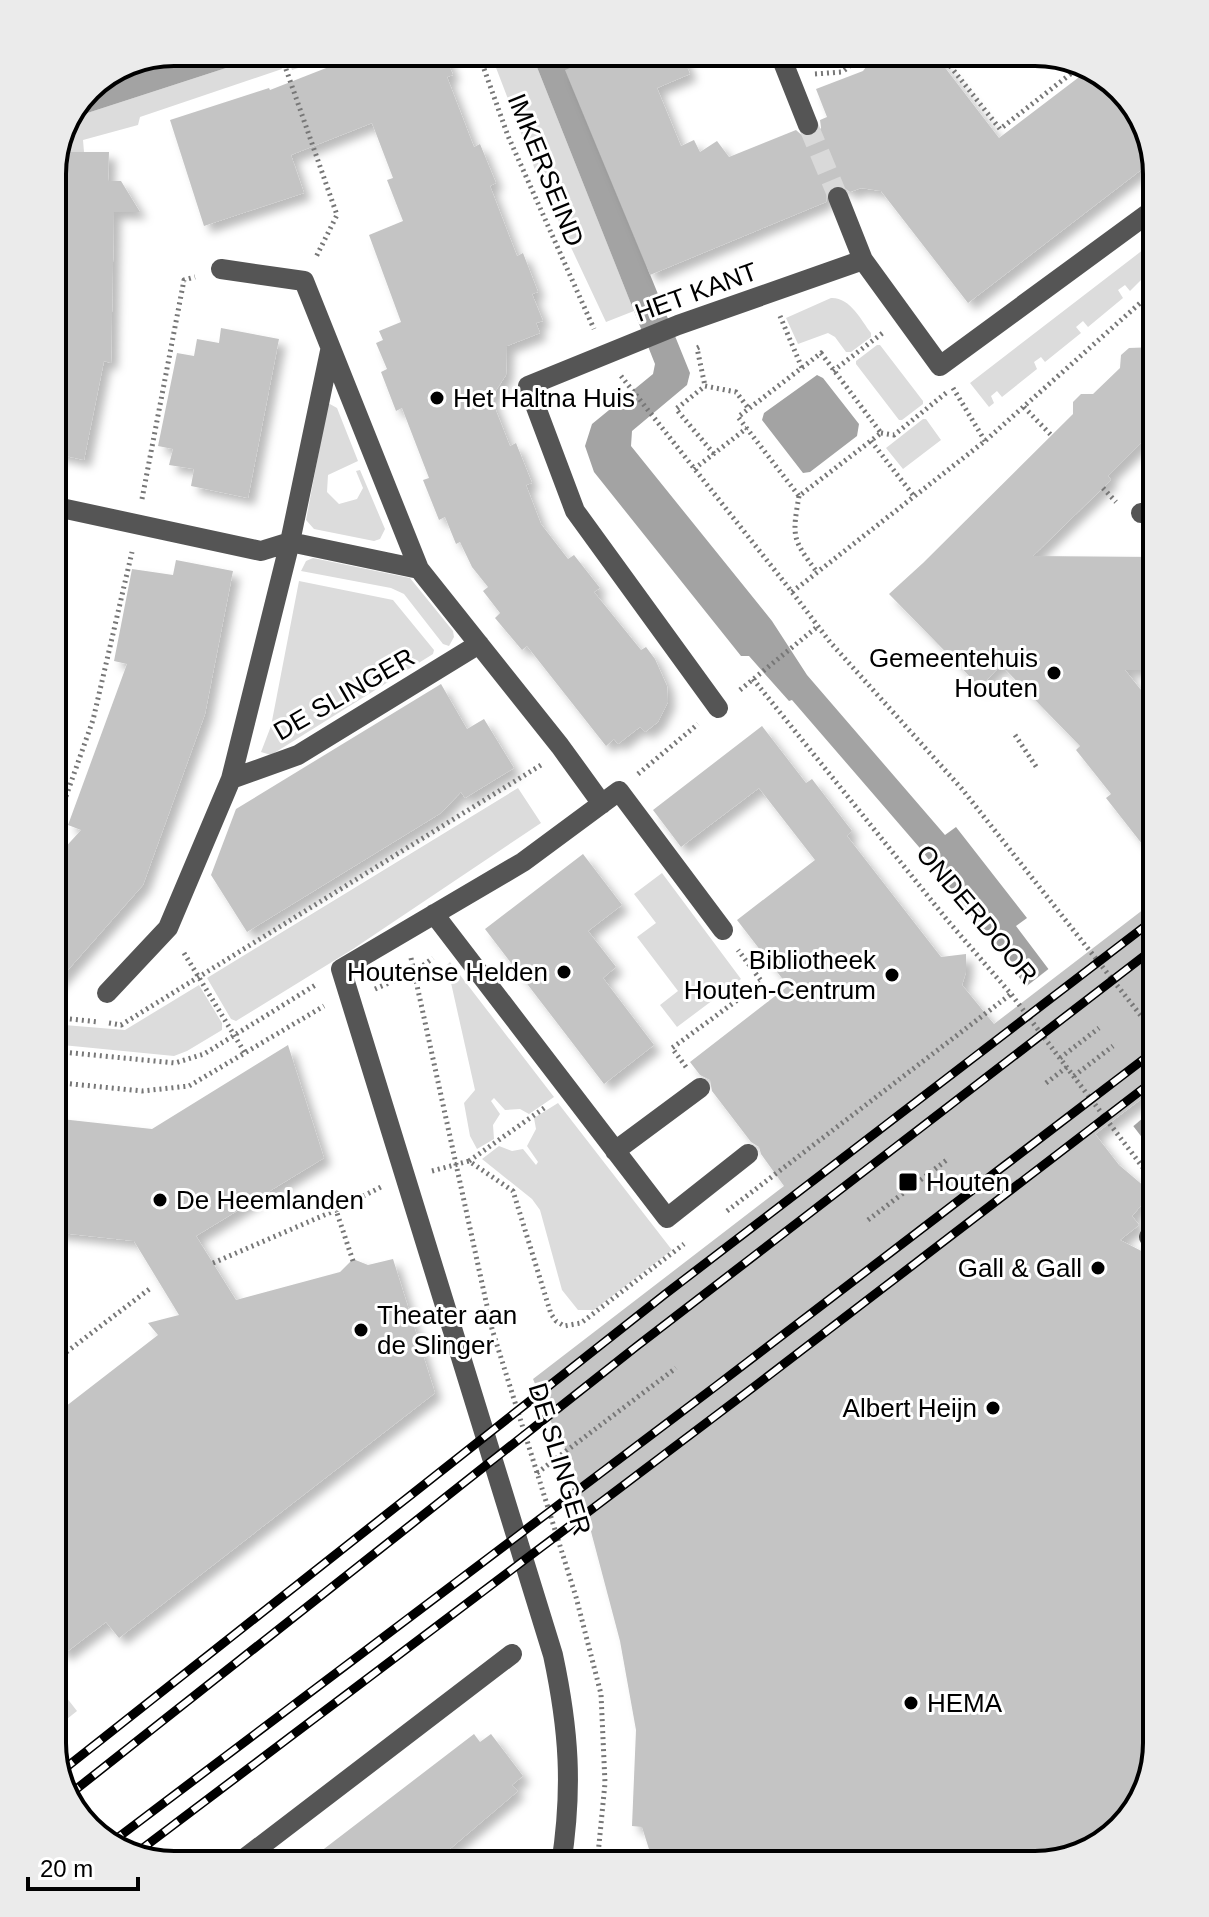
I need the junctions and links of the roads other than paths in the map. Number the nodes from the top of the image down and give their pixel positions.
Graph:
1 (784, 66) edge
2 (808, 125) tunnel mouth
3 (838, 197) tunnel mouth
4 (1143, 217) edge
5 (863, 260) junction
6 (221, 269) dead end
7 (330, 351) junction
8 (66, 509) edge
9 (290, 542) junction
10 (419, 569) junction
11 (479, 644) junction
12 (718, 708) road end
13 (231, 779) junction
14 (602, 804) junction
15 (434, 914) junction
16 (723, 930) road end
17 (107, 993) dead end
18 (700, 1088) road end
19 (615, 1151) junction
20 (748, 1154) dead end
21 (512, 1654) dead end
22 (254, 1851) edge
23 (563, 1851) edge

1 - 2 street
3 - 5 street
4 - 5 street
5 - 12 street, HET KANT
6 - 7 street
7 - 9 street, DE SLINGER
7 - 10 street
8 - 9 street
9 - 10 street
9 - 13 street, DE SLINGER
10 - 11 street
11 - 13 street, DE SLINGER
11 - 14 street
13 - 17 street, DE SLINGER
14 - 15 street
14 - 16 street
15 - 19 street
15 - 23 street
18 - 19 street
19 - 20 street
21 - 22 street

